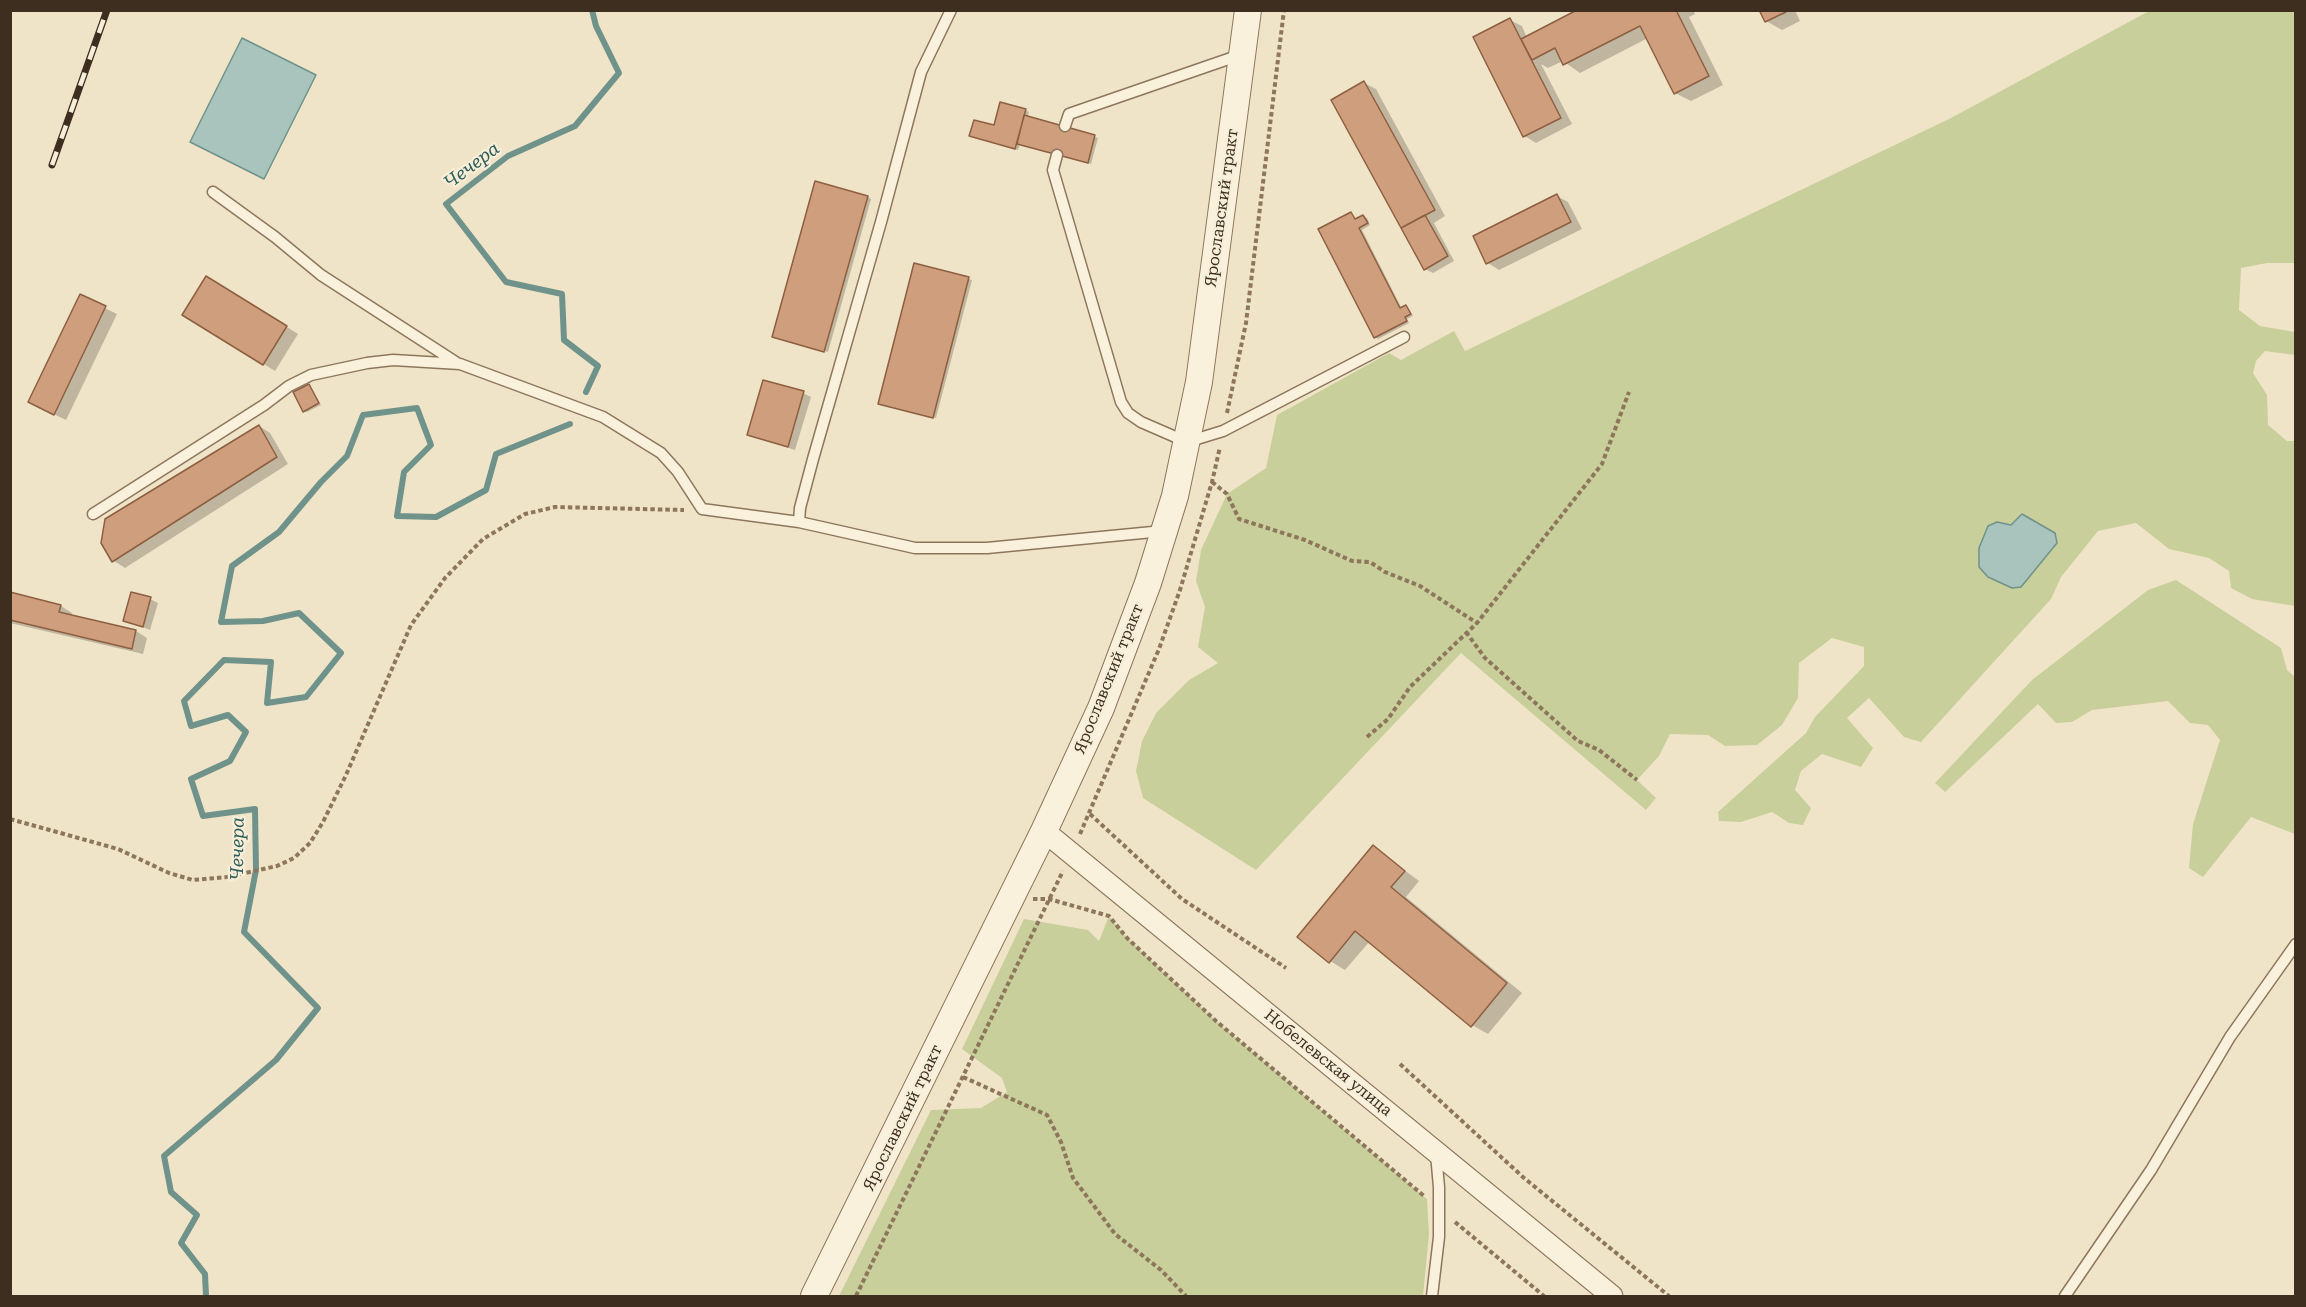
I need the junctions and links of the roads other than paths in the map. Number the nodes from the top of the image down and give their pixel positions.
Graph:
1 (951, 10) edge
2 (1248, 10) edge
3 (1242, 54) junction
4 (1065, 126) dead end
5 (1058, 155) dead end
6 (213, 192) dead end
7 (1404, 337) dead end
8 (460, 364) junction
9 (1187, 442) junction
10 (93, 514) dead end
11 (799, 522) junction
12 (1164, 531) junction
13 (1044, 831) junction
14 (2295, 944) edge
15 (1436, 1151) junction
16 (814, 1296) edge
17 (1432, 1296) edge
18 (1612, 1296) edge
19 (2065, 1296) edge

1 - 11 lane
2 - 3 street, Ярославский тракт
3 - 4 lane
3 - 9 street, Ярославский тракт
5 - 9 lane
6 - 8 lane
7 - 9 lane
8 - 10 lane
8 - 11 lane
9 - 12 street, Ярославский тракт
11 - 12 lane
12 - 13 street, Ярославский тракт
13 - 15 street, Нобелевская улица
13 - 16 street, Ярославский тракт
14 - 19 lane
15 - 17 lane
15 - 18 street, Нобелевская улица

